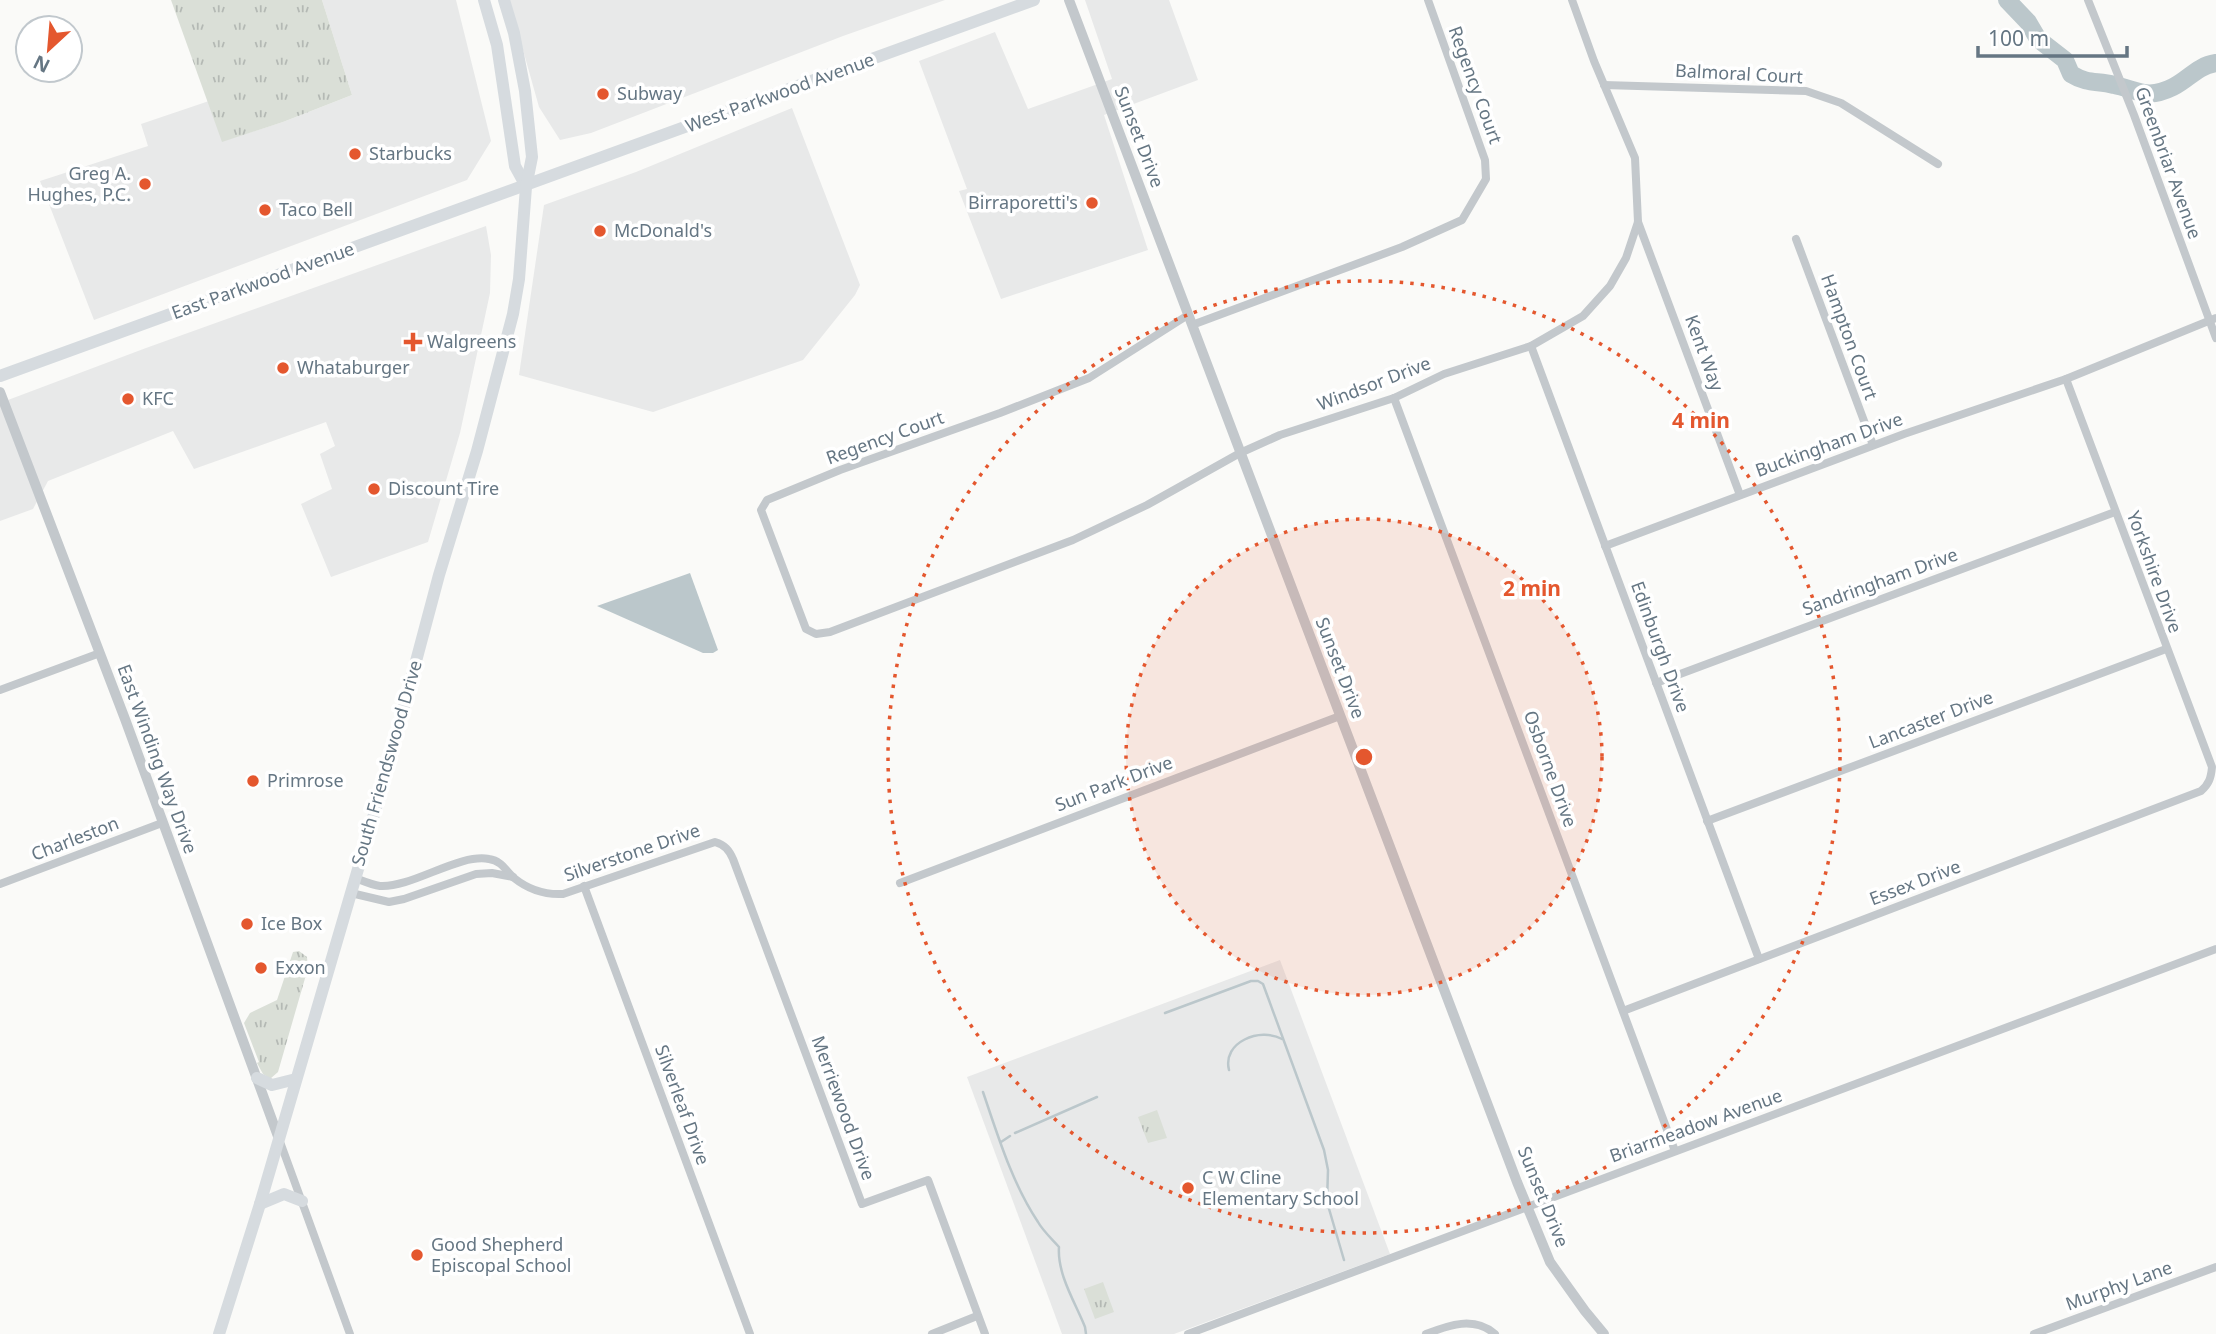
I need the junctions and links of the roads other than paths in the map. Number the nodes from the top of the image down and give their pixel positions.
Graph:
1 (484, 0) edge
2 (504, 0) edge
3 (1034, 0) edge
4 (1069, 0) edge
5 (1428, 0) edge
6 (1572, 0) edge
7 (2088, 0) edge
8 (1604, 85) junction
9 (1938, 164) dead end
10 (526, 187) junction
11 (1638, 222) junction
12 (1796, 239) dead end
13 (2213, 319) edge
14 (1190, 320) junction
15 (2216, 338) edge
16 (1531, 346) junction
17 (0, 376) edge
18 (2066, 379) junction
19 (0, 393) edge
20 (1394, 398) junction
21 (1872, 445) junction
22 (1240, 453) junction
23 (1740, 495) junction
24 (2115, 512) junction
25 (1605, 546) junction
26 (861, 619) joint
27 (2166, 649) junction
28 (100, 653) junction
29 (1656, 683) junction
30 (0, 690) edge
31 (1340, 716) junction
32 (2211, 777) joint
33 (1707, 821) junction
34 (162, 823) junction
35 (722, 844) joint
36 (424, 876) junction
37 (513, 877) junction
38 (355, 878) junction
39 (900, 883) dead end
40 (0, 884) edge
41 (584, 887) junction
42 (429, 890) junction
43 (351, 893) junction
44 (2216, 949) edge
45 (1759, 959) junction
46 (1623, 1011) junction
47 (257, 1077) junction
48 (296, 1079) junction
49 (279, 1139) junction
50 (1675, 1151) junction
51 (302, 1201) junction
52 (260, 1204) junction
53 (1527, 1206) junction
54 (2216, 1267) edge
55 (977, 1316) junction
56 (219, 1334) edge
57 (350, 1334) edge
58 (750, 1334) edge
59 (932, 1334) edge
60 (985, 1334) edge
61 (1188, 1334) edge
62 (1426, 1334) edge
63 (1494, 1334) edge
64 (1604, 1334) edge
65 (2034, 1334) edge

1 - 10 main road, South Friendswood Drive
2 - 10 main road, South Friendswood Drive
3 - 10 main road, West Parkwood Avenue
4 - 14 street, Sunset Drive
5 - 14 street, Regency Court
6 - 8 street, Windsor Drive
7 - 13 street, Greenbriar Avenue
8 - 9 street, Balmoral Court
8 - 11 street, Windsor Drive
10 - 17 main road, East Parkwood Avenue
10 - 38 main road, South Friendswood Drive
11 - 16 street, Windsor Drive
11 - 23 street, Kent Way
12 - 21 street, Hampton Court
13 - 15 street, Greenbriar Avenue
13 - 18 street, Buckingham Drive
14 - 22 street, Sunset Drive
14 - 26 street, Regency Court
16 - 20 street, Windsor Drive
16 - 25 street, Edinburgh Drive
18 - 21 street, Buckingham Drive
18 - 24 street, Yorkshire Drive
19 - 28 street, East Winding Way Drive
20 - 22 street, Windsor Drive
20 - 46 street, Osborne Drive
21 - 23 street, Buckingham Drive
22 - 26 street, Windsor Drive
22 - 31 street, Sunset Drive
23 - 25 street, Buckingham Drive
24 - 27 street, Yorkshire Drive
24 - 29 street, Sandringham Drive
25 - 29 street, Edinburgh Drive
27 - 32 street, Yorkshire Drive
27 - 33 street, Lancaster Drive
28 - 30 street
28 - 34 street, East Winding Way Drive
29 - 33 street, Edinburgh Drive
31 - 39 street, Sun Park Drive
31 - 53 street, Sunset Drive
32 - 45 street, Essex Drive
33 - 45 street, Edinburgh Drive
34 - 40 street, Charleston
34 - 47 street, East Winding Way Drive
35 - 41 street, Silverstone Drive
35 - 55 street, Merriewood Drive
36 - 37 street, Silverstone Drive
36 - 38 street, Silverstone Drive
36 - 42 street
37 - 41 street, Silverstone Drive
37 - 42 street, Silverstone Drive
38 - 43 main road, South Friendswood Drive
41 - 58 street, Silverleaf Drive
42 - 43 street, Silverstone Drive
43 - 48 main road, South Friendswood Drive
44 - 50 street, Briarmeadow Avenue
45 - 46 street, Essex Drive
46 - 50 street, Osborne Drive
47 - 48 main road
47 - 49 street, East Winding Way Drive
48 - 49 main road, South Friendswood Drive
49 - 51 street
49 - 52 main road, South Friendswood Drive
50 - 53 street, Briarmeadow Avenue
51 - 52 main road
51 - 57 street
52 - 56 main road, South Friendswood Drive
53 - 61 street, Briarmeadow Avenue
53 - 64 street, Sunset Drive
54 - 65 street, Murphy Lane
55 - 59 street
55 - 60 street, Merriewood Drive
62 - 63 street

